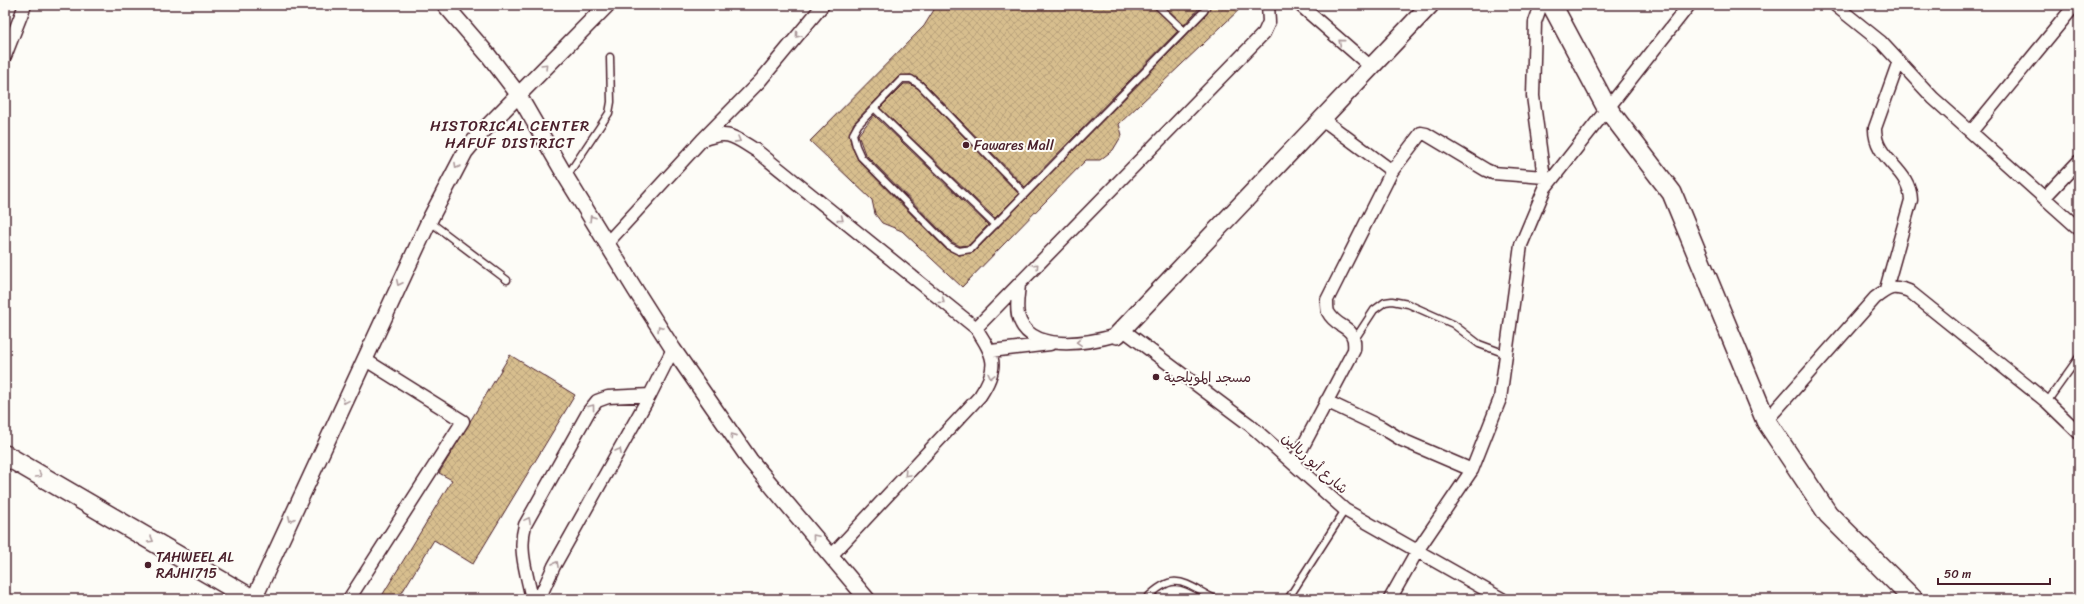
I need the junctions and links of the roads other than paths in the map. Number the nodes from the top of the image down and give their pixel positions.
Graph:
1 (25, 5) edge
2 (445, 5) edge
3 (607, 5) edge
4 (823, 5) edge
5 (1157, 5) edge
6 (1207, 5) edge
7 (1268, 5) edge
8 (1300, 5) edge
9 (1430, 5) edge
10 (1541, 5) edge
11 (1552, 5) edge
12 (1689, 5) edge
13 (1835, 5) edge
14 (2075, 5) edge
15 (1184, 31) junction
16 (5, 56) edge
17 (610, 57) dead end
18 (1899, 62) junction
19 (1371, 67) junction
20 (518, 94) junction
21 (874, 108) junction
22 (1607, 108) junction
23 (1322, 119) junction
24 (1971, 132) junction
25 (702, 140) junction
26 (2079, 161) edge
27 (1392, 171) junction
28 (566, 177) junction
29 (1545, 183) junction
30 (1025, 194) junction
31 (2044, 198) junction
32 (429, 221) junction
33 (995, 225) junction
34 (2079, 229) edge
35 (608, 242) junction
36 (507, 280) dead end
37 (1018, 284) junction
38 (1886, 289) junction
39 (976, 328) junction
40 (1120, 332) junction
41 (1355, 339) junction
42 (1055, 343) junction
43 (673, 349) junction
44 (991, 351) junction
45 (1506, 354) junction
46 (2079, 357) edge
47 (364, 359) junction
48 (650, 395) junction
49 (1326, 401) junction
50 (2047, 402) junction
51 (1766, 421) junction
52 (2079, 433) edge
53 (5, 455) edge
54 (1294, 463) junction
55 (1472, 470) junction
56 (1345, 510) junction
57 (1417, 552) junction
58 (831, 556) junction
59 (253, 599) edge
60 (349, 599) edge
61 (532, 599) edge
62 (538, 599) edge
63 (867, 599) edge
64 (1146, 599) edge
65 (1215, 599) edge
66 (1288, 599) edge
67 (1390, 599) edge
68 (1502, 599) edge
69 (1912, 599) edge

1 - 16 street
2 - 20 street
20 -> 3 street
4 -> 25 street
5 - 15 lane
6 - 15 lane
37 -> 7 street
19 -> 8 street
9 - 19 main road
10 - 29 street
11 - 22 main road
12 - 22 street
13 - 18 street
14 - 24 street
15 - 30 lane
17 - 28 lane
18 - 24 street
18 - 38 street
19 - 23 main road
20 - 28 street
20 -> 32 street
21 - 30 lane
21 - 33 lane
21 - 33 lane
22 - 29 street
22 - 51 main road
23 - 27 street
23 - 40 main road
24 - 31 street
25 - 35 street
25 -> 39 street
26 - 31 street
27 - 29 street
27 - 41 street
35 -> 28 street
29 - 45 street
30 - 33 lane
31 - 34 street
32 - 36 lane
32 -> 47 street
43 -> 35 street
37 - 39 street
37 - 42 street
38 - 50 street
38 - 51 street
39 - 44 street
40 -> 42 street
40 - 54 street, شارع أبو ريالين
41 - 45 lane
41 - 49 street
42 - 44 street
43 - 48 street
58 -> 43 street
44 -> 58 street
45 - 55 street
46 - 50 lane
47 -> 59 street
47 - 60 street
61 -> 48 street
62 -> 48 street
49 - 54 street
49 - 55 street
50 - 52 street
51 - 69 main road
53 -> 59 main road
54 - 56 street, شارع أبو ريالين
55 - 57 street
56 - 57 street, شارع أبو ريالين
56 - 66 lane
57 - 67 street
57 - 68 street, شارع أبو ريالين
58 - 63 street
64 - 65 lane

